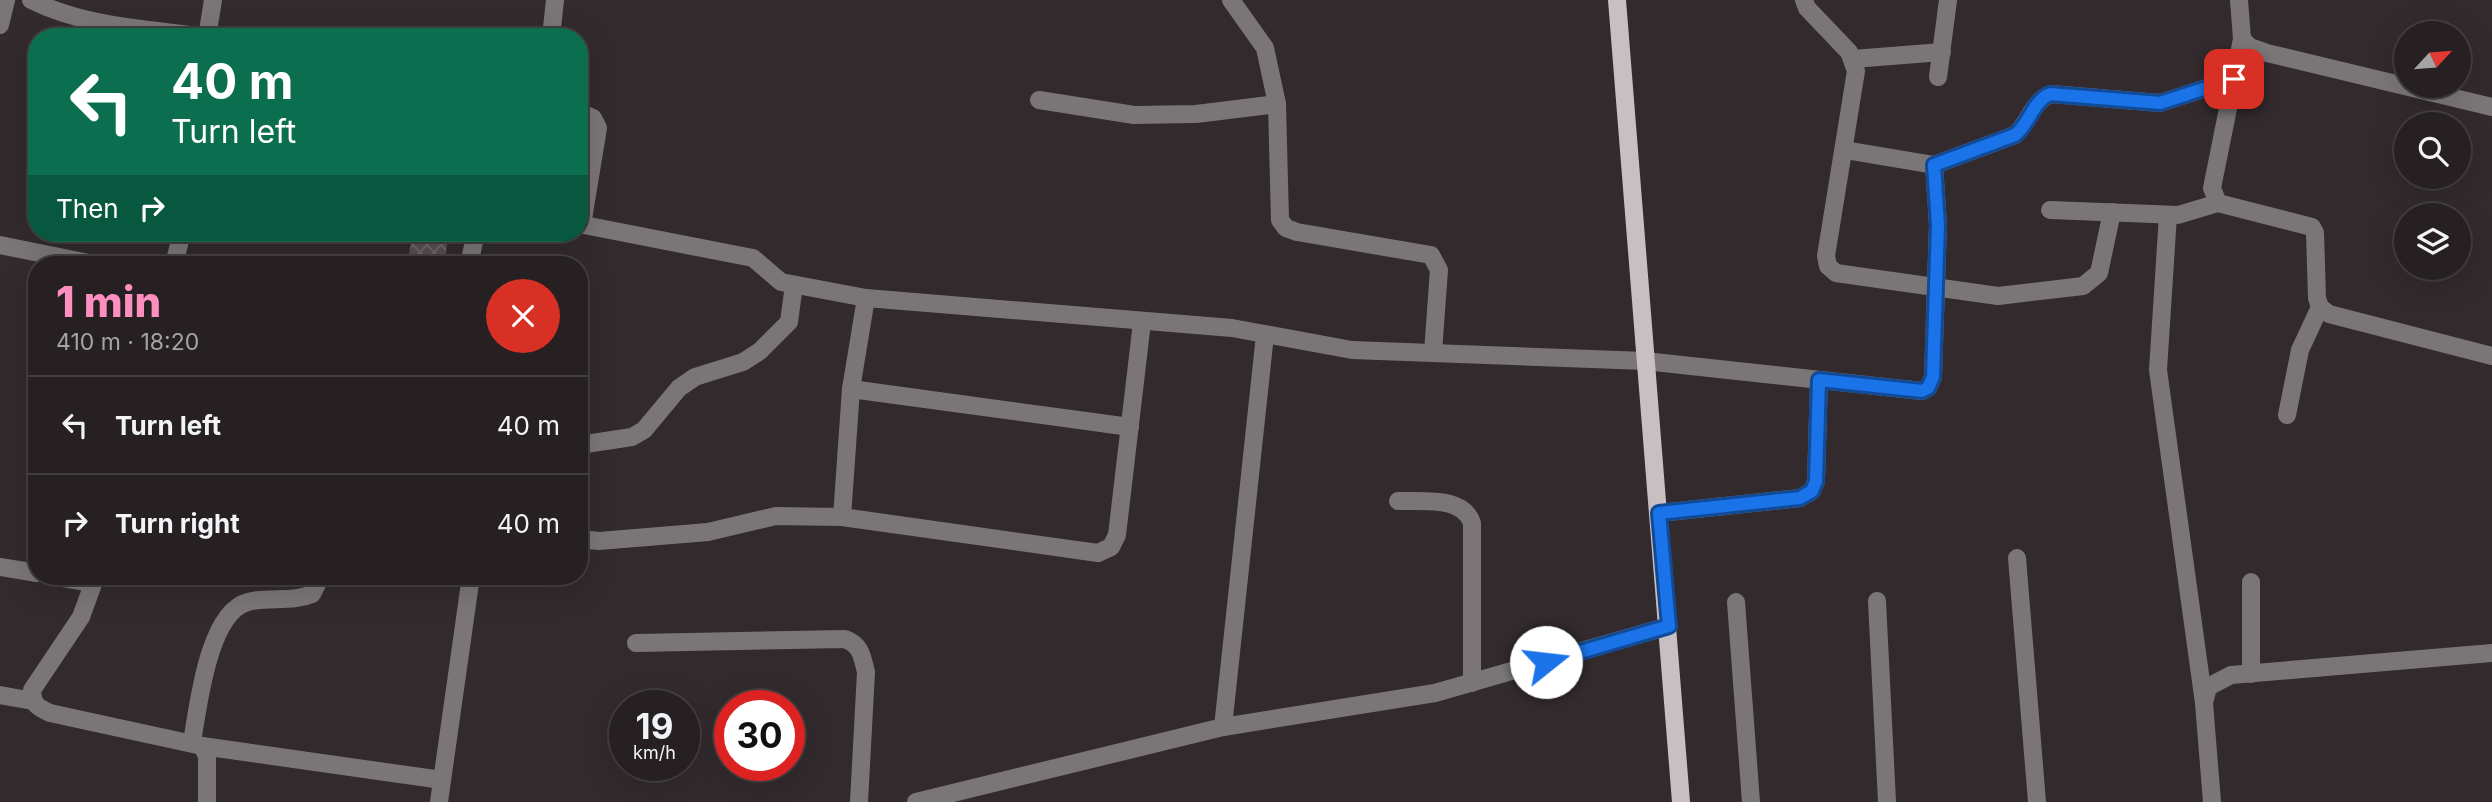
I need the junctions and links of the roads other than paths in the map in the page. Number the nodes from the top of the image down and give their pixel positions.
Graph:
1 (6, 0) edge
2 (32, 0) edge
3 (213, 0) edge
4 (555, 0) edge
5 (1231, 0) edge
6 (1617, 0) edge
7 (1804, 0) edge
8 (1948, 0) edge
9 (2239, 0) edge
10 (0, 25) edge
11 (136, 28) edge
12 (208, 28) edge
13 (552, 28) edge
14 (2242, 39) junction
15 (1942, 52) junction
16 (1853, 59) junction
17 (1938, 77) dead end
18 (2234, 79) junction
19 (1039, 100) dead end
20 (1277, 104) junction
21 (2492, 107) edge
22 (588, 116) edge
23 (1845, 150) junction
24 (1934, 165) junction
25 (588, 185) edge
26 (2218, 203) junction
27 (2050, 210) dead end
28 (2112, 212) junction
29 (2168, 215) junction
30 (588, 226) edge
31 (0, 245) edge
32 (54, 256) edge
33 (794, 285) junction
34 (1936, 290) junction
35 (866, 298) junction
36 (2320, 307) junction
37 (1142, 322) junction
38 (1265, 335) junction
39 (1433, 352) junction
40 (2492, 356) edge
41 (1645, 361) junction
42 (1819, 380) junction
43 (851, 389) junction
44 (2287, 415) dead end
45 (1130, 427) junction
46 (588, 444) edge
47 (1398, 501) dead end
48 (1659, 513) junction
49 (842, 517) junction
50 (588, 539) edge
51 (2017, 558) dead end
52 (0, 567) edge
53 (28, 572) edge
54 (2251, 582) dead end
55 (92, 585) edge
56 (316, 585) edge
57 (470, 585) edge
58 (1877, 601) dead end
59 (1736, 603) dead end
60 (1669, 626) junction
61 (636, 643) dead end
62 (2492, 653) edge
63 (2251, 674) junction
64 (1472, 683) junction
65 (0, 695) edge
66 (33, 701) junction
67 (2204, 703) junction
68 (1223, 727) junction
69 (197, 744) junction
70 (442, 780) junction
71 (207, 802) edge
72 (439, 802) edge
73 (859, 802) edge
74 (916, 802) edge
75 (1681, 802) edge
76 (1751, 802) edge
77 (1887, 802) edge
78 (2037, 802) edge
79 (2212, 802) edge

1 - 10 street
2 - 11 street
3 - 12 street
4 - 13 street
5 - 20 street
6 - 41 main road
7 - 16 street
8 - 15 street
9 - 14 street
14 - 18 street
14 - 21 street
15 - 16 street
15 - 17 street
16 - 23 street
18 - 24 street
18 - 26 street
19 - 20 street
20 - 39 street
22 - 25 street
23 - 24 street
23 - 34 street
24 - 34 street
26 - 29 street
26 - 36 street
27 - 28 street
28 - 29 street
28 - 34 street
29 - 67 street
30 - 33 street
31 - 32 street
33 - 35 street
33 - 46 street
34 - 42 street
35 - 37 street
35 - 43 street
36 - 40 street
36 - 44 street
37 - 38 street
37 - 45 street
38 - 39 street
38 - 68 street
39 - 41 street
41 - 42 street
41 - 48 main road
42 - 48 street
43 - 45 street
43 - 49 street
45 - 49 street
47 - 64 street
48 - 60 main road
49 - 50 street
51 - 78 street
52 - 53 street
54 - 63 street
55 - 66 street
56 - 69 street
57 - 70 street
58 - 77 street
59 - 76 street
60 - 64 street
60 - 75 main road
61 - 73 street
62 - 63 street
63 - 67 street
64 - 68 street
65 - 66 street
66 - 69 street
67 - 79 street
68 - 74 street
69 - 70 street
69 - 71 street
70 - 72 street

